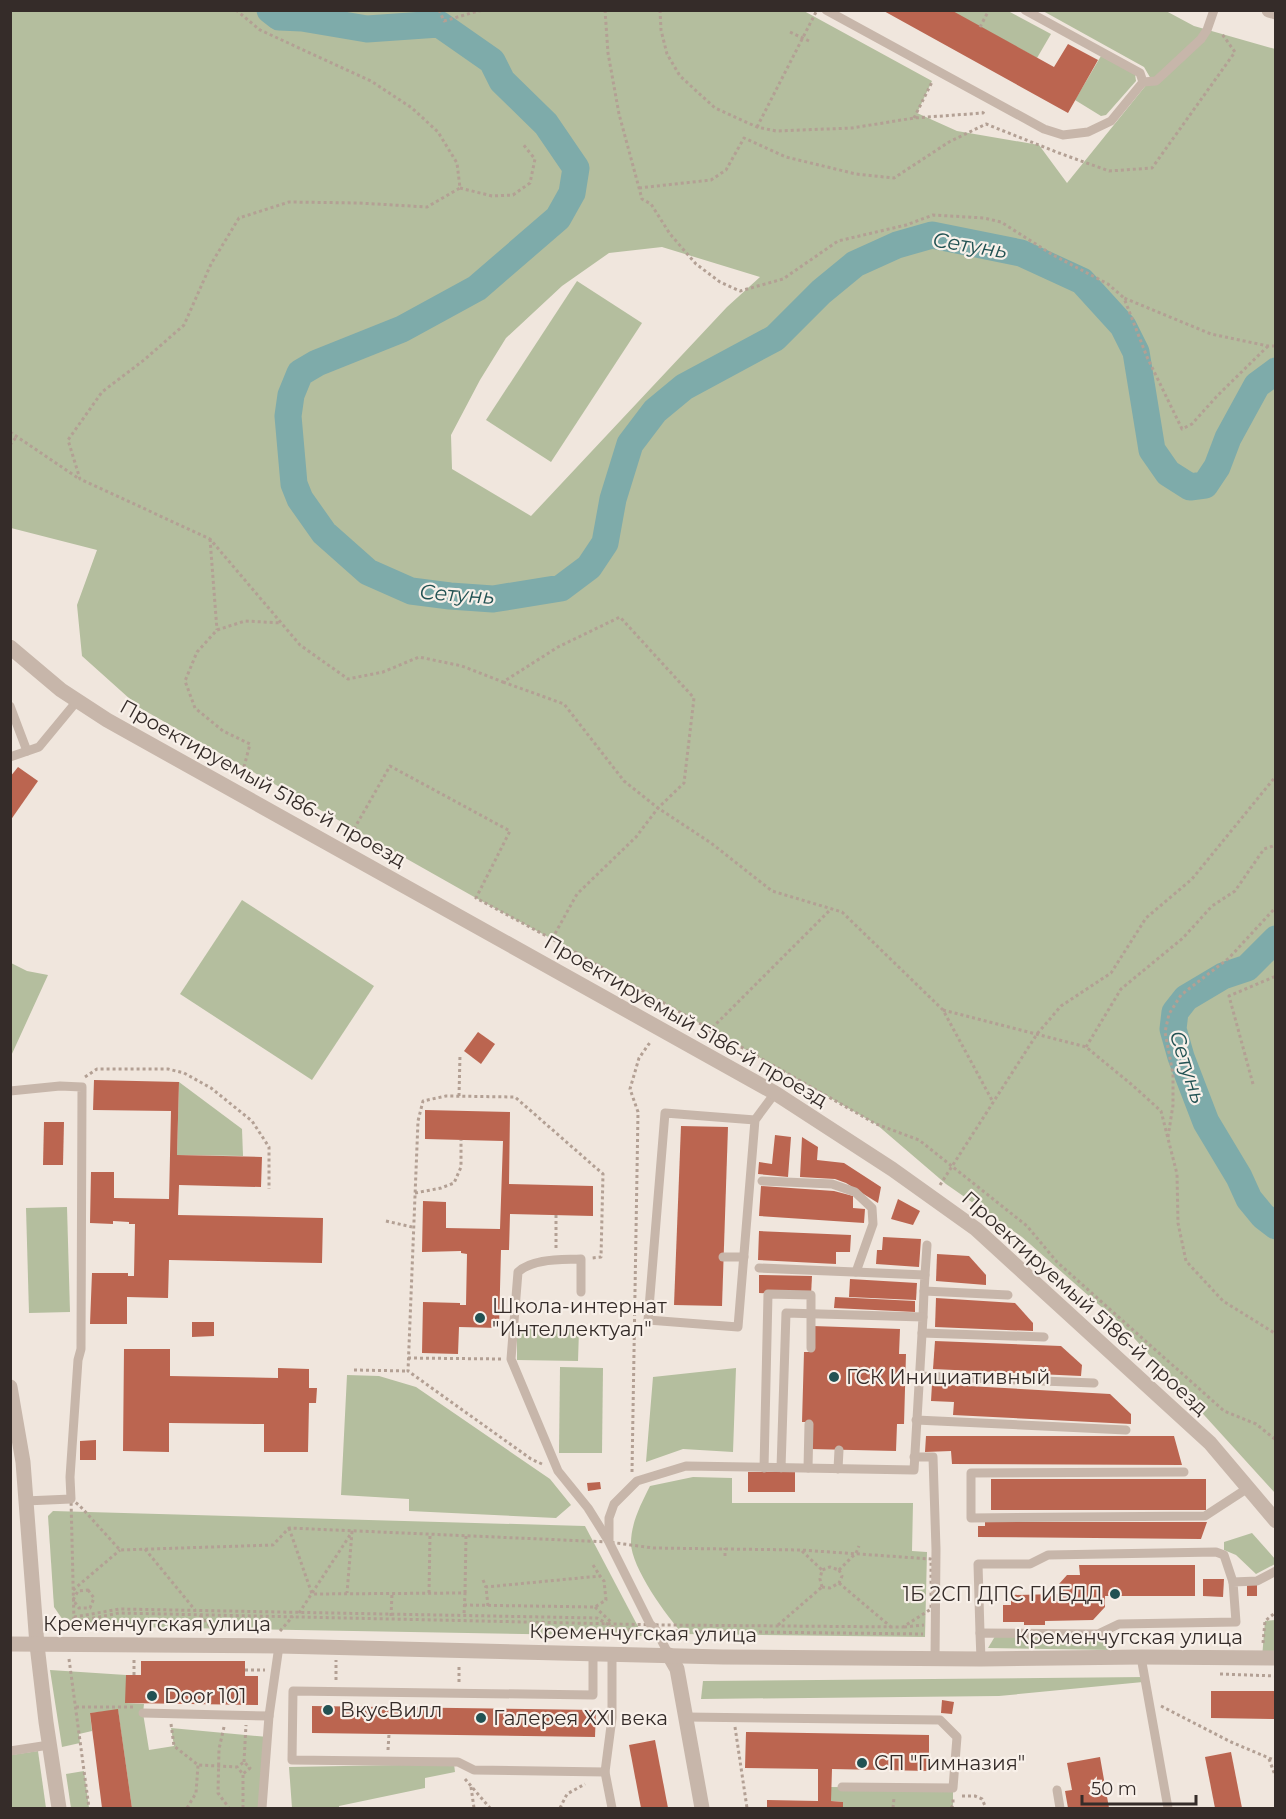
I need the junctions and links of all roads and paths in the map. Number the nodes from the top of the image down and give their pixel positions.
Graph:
1 (236, 10) edge
2 (439, 10) edge
3 (486, 10) edge
4 (605, 10) edge
5 (660, 10) edge
6 (817, 10) edge
7 (826, 10) edge
8 (989, 10) edge
9 (1025, 10) edge
10 (1214, 10) edge
11 (1269, 10) edge
12 (1275, 12) edge
13 (980, 27) dead end
14 (790, 32) dead end
15 (1222, 34) dead end
16 (802, 38) junction
17 (809, 41) dead end
18 (937, 71) junction
19 (1143, 82) junction
20 (990, 100) junction
21 (914, 118) junction
22 (757, 127) junction
23 (522, 143) dead end
24 (460, 188) junction
25 (639, 188) junction
26 (1124, 298) junction
27 (1268, 346) junction
28 (1275, 346) edge
29 (10, 432) edge
30 (17, 436) junction
31 (10, 445) edge
32 (80, 479) junction
33 (210, 539) junction
34 (281, 622) junction
35 (217, 630) junction
36 (10, 647) edge
37 (503, 682) junction
38 (77, 701) junction
39 (10, 706) edge
40 (27, 751) junction
41 (10, 757) edge
42 (244, 767) dead end
43 (1275, 776) edge
44 (658, 808) junction
45 (354, 829) dead end
46 (1275, 845) edge
47 (1275, 907) edge
48 (830, 910) junction
49 (552, 939) junction
50 (1275, 976) edge
51 (943, 1010) junction
52 (660, 1028) junction
53 (711, 1029) junction
54 (1037, 1034) junction
55 (1086, 1047) junction
56 (701, 1051) junction
57 (460, 1055) dead end
58 (1253, 1084) dead end
59 (82, 1087) junction
60 (10, 1091) edge
61 (775, 1093) junction
62 (459, 1096) junction
63 (993, 1102) junction
64 (755, 1120) junction
65 (1168, 1139) junction
66 (461, 1140) dead end
67 (952, 1167) junction
68 (762, 1181) dead end
69 (269, 1189) dead end
70 (415, 1193) junction
71 (933, 1197) junction
72 (556, 1215) dead end
73 (386, 1221) dead end
74 (413, 1227) junction
75 (927, 1245) dead end
76 (723, 1257) dead end
77 (744, 1257) junction
78 (581, 1259) junction
79 (556, 1260) junction
80 (759, 1268) dead end
81 (856, 1272) junction
82 (925, 1275) junction
83 (924, 1291) junction
84 (581, 1292) dead end
85 (1008, 1295) dead end
86 (811, 1313) junction
87 (922, 1317) junction
88 (922, 1333) junction
89 (1275, 1334) edge
90 (1044, 1337) dead end
91 (811, 1348) dead end
92 (408, 1358) junction
93 (511, 1359) junction
94 (354, 1370) dead end
95 (408, 1371) junction
96 (919, 1376) junction
97 (1094, 1383) dead end
98 (10, 1387) edge
99 (916, 1420) junction
100 (809, 1424) dead end
101 (1126, 1430) dead end
102 (1275, 1440) edge
103 (839, 1450) dead end
104 (914, 1457) junction
105 (764, 1468) junction
106 (781, 1468) junction
107 (808, 1468) junction
108 (838, 1468) junction
109 (558, 1471) junction
110 (1184, 1472) dead end
111 (637, 1481) junction
112 (1248, 1488) junction
113 (71, 1499) junction
114 (18, 1501) edge
115 (1275, 1521) edge
116 (289, 1528) junction
117 (352, 1532) junction
118 (430, 1534) junction
119 (466, 1536) junction
120 (609, 1542) junction
121 (745, 1543) dead end
122 (859, 1546) dead end
123 (725, 1548) junction
124 (745, 1548) junction
125 (145, 1549) junction
126 (120, 1550) junction
127 (801, 1550) junction
128 (856, 1553) junction
129 (724, 1556) dead end
130 (593, 1565) dead end
131 (822, 1570) junction
132 (839, 1570) junction
133 (1275, 1571) edge
134 (600, 1576) junction
135 (483, 1580) dead end
136 (1233, 1582) junction
137 (840, 1583) junction
138 (486, 1587) junction
139 (822, 1587) junction
140 (73, 1590) junction
141 (346, 1593) junction
142 (429, 1593) junction
143 (465, 1593) junction
144 (312, 1594) junction
145 (392, 1594) junction
146 (74, 1600) junction
147 (464, 1605) junction
148 (488, 1606) junction
149 (595, 1607) junction
150 (196, 1610) junction
151 (299, 1612) junction
152 (1275, 1612) edge
153 (200, 1614) junction
154 (293, 1616) junction
155 (391, 1616) junction
156 (74, 1617) junction
157 (464, 1618) junction
158 (606, 1623) junction
159 (612, 1623) junction
160 (777, 1626) junction
161 (653, 1627) junction
162 (891, 1627) junction
163 (223, 1630) dead end
164 (980, 1633) junction
165 (936, 1634) junction
166 (280, 1639) junction
167 (10, 1644) edge
168 (37, 1645) junction
169 (593, 1653) junction
170 (612, 1653) junction
171 (669, 1655) junction
172 (68, 1657) dead end
173 (1141, 1657) junction
174 (134, 1658) dead end
175 (1269, 1658) edge
176 (935, 1659) junction
177 (981, 1659) junction
178 (336, 1660) dead end
179 (459, 1664) dead end
180 (245, 1670) dead end
181 (262, 1670) dead end
182 (1218, 1674) dead end
183 (134, 1675) dead end
184 (336, 1675) dead end
185 (1275, 1676) edge
186 (459, 1693) junction
187 (1149, 1704) junction
188 (75, 1707) junction
189 (143, 1713) joint
190 (169, 1713) junction
191 (227, 1716) junction
192 (246, 1716) junction
193 (269, 1716) junction
194 (686, 1717) junction
195 (734, 1718) junction
196 (49, 1745) junction
197 (10, 1751) edge
198 (1269, 1759) junction
199 (1275, 1761) edge
200 (244, 1762) junction
201 (198, 1765) junction
202 (219, 1766) junction
203 (237, 1767) junction
204 (458, 1772) dead end
205 (605, 1772) junction
206 (243, 1774) junction
207 (1275, 1778) edge
208 (585, 1784) dead end
209 (471, 1785) junction
210 (842, 1787) dead end
211 (1057, 1790) dead end
212 (953, 1796) dead end
213 (59, 1809) edge
214 (89, 1809) edge
215 (187, 1809) edge
216 (229, 1809) edge
217 (243, 1809) edge
218 (262, 1809) edge
219 (474, 1809) edge
220 (490, 1809) edge
221 (560, 1809) edge
222 (612, 1809) edge
223 (702, 1809) edge
224 (747, 1809) edge
225 (986, 1809) edge
226 (1060, 1809) edge
227 (1168, 1809) edge

1 - 24 path
2 - 3 path
4 - 25 path
5 - 22 path
6 - 16 path
7 - 18 lane
8 - 13 path
9 - 19 lane
10 - 19 lane
11 - 12 street
14 - 16 path
15 - 25 path
16 - 17 path
16 - 22 path
18 - 20 lane
18 - 21 path
19 - 20 lane
20 - 21 path
21 - 22 path
23 - 24 path
24 - 32 path
25 - 26 path
26 - 27 path
26 - 27 path
27 - 28 path
29 - 30 path
30 - 31 path
30 - 32 path
32 - 33 path
33 - 34 path
33 - 35 path
34 - 35 path
34 - 37 path
35 - 42 path
36 - 38 street, Проектируемый 5186-й проезд
37 - 44 path
37 - 44 path
38 - 40 lane
38 - 52 street, Проектируемый 5186-й проезд
39 - 40 lane
40 - 41 lane
43 - 54 path
44 - 48 path
44 - 49 path
45 - 49 path
46 - 55 path
47 - 65 path
48 - 51 path
48 - 53 path
49 - 53 path
50 - 58 path
51 - 54 path
51 - 63 path
52 - 56 street, Проектируемый 5186-й проезд
52 - 111 path
53 - 56 path
53 - 67 path
54 - 55 path
54 - 63 path
55 - 65 path
56 - 61 street, Проектируемый 5186-й проезд
57 - 62 path
59 - 60 lane
59 - 69 path
59 - 113 lane
61 - 64 lane
61 - 71 street, Проектируемый 5186-й проезд
62 - 70 path
62 - 78 path
63 - 67 path
64 - 77 lane
64 - 77 lane
65 - 89 path
66 - 70 path
67 - 71 path
67 - 102 path
68 - 81 lane
70 - 74 path
71 - 112 street, Проектируемый 5186-й проезд
72 - 79 path
73 - 74 path
74 - 92 path
75 - 82 lane
76 - 77 lane
78 - 79 lane
78 - 84 lane
79 - 93 lane
80 - 81 lane
81 - 82 lane
82 - 83 lane
83 - 85 lane
83 - 87 lane
86 - 87 lane
86 - 91 lane
86 - 105 lane
86 - 106 lane
87 - 88 lane
88 - 90 lane
88 - 96 lane
92 - 93 path
92 - 95 path
93 - 109 lane
94 - 95 path
95 - 109 path
96 - 97 lane
96 - 99 lane
98 - 114 street
99 - 101 lane
99 - 104 lane
100 - 107 lane
103 - 108 lane
104 - 108 lane
104 - 165 lane
105 - 106 lane
105 - 111 lane
106 - 107 lane
107 - 108 lane
109 - 120 lane
110 - 112 lane
111 - 120 lane
112 - 115 street, Проектируемый 5186-й проезд
113 - 114 lane
113 - 126 path
113 - 140 path
114 - 168 street
116 - 117 path
116 - 125 path
116 - 144 path
117 - 118 path
117 - 141 path
117 - 144 path
118 - 119 path
118 - 142 path
119 - 120 path
119 - 143 path
120 - 123 path
120 - 161 lane
121 - 124 path
122 - 128 path
123 - 124 path
123 - 129 path
124 - 127 path
125 - 126 path
125 - 150 path
126 - 140 path
127 - 128 path
127 - 131 path
128 - 132 path
128 - 162 path
130 - 134 path
131 - 132 path
131 - 139 path
132 - 137 path
133 - 136 lane
134 - 138 path
134 - 149 path
135 - 138 path
136 - 164 lane
136 - 164 lane
137 - 139 path
137 - 162 path
138 - 148 path
139 - 160 path
140 - 146 path
141 - 144 path
141 - 145 path
142 - 143 path
142 - 145 path
143 - 147 path
144 - 151 path
145 - 155 path
146 - 146 path
146 - 156 path
147 - 148 path
147 - 157 path
148 - 149 path
149 - 159 path
150 - 151 path
150 - 153 path
150 - 156 path
151 - 154 path
151 - 155 path
152 - 175 path
153 - 154 path
153 - 156 path
153 - 163 path
154 - 155 path
154 - 166 path
155 - 157 path
157 - 158 path
158 - 159 path
158 - 161 path
159 - 161 path
160 - 161 path
160 - 162 path
161 - 165 path
161 - 171 lane
164 - 177 lane
165 - 176 lane
166 - 168 street, Кременчугская улица
166 - 169 street, Кременчугская улица
166 - 193 lane
167 - 168 street, Кременчугская улица
168 - 196 street
169 - 170 street, Кременчугская улица
169 - 186 lane
170 - 171 street, Кременчугская улица
170 - 205 lane
171 - 176 street, Кременчугская улица
171 - 194 street
172 - 188 path
173 - 175 street, Кременчугская улица
173 - 177 street, Кременчугская улица
173 - 187 lane
174 - 183 path
176 - 177 street, Кременчугская улица
178 - 184 path
179 - 186 path
180 - 181 path
182 - 185 path
186 - 205 lane
187 - 198 path
187 - 227 lane
188 - 189 path
188 - 214 path
189 - 190 lane
190 - 191 lane
190 - 201 path
191 - 192 lane
191 - 202 path
192 - 193 lane
192 - 200 path
193 - 218 lane
194 - 195 lane
194 - 223 street
195 - 210 lane
195 - 224 path
196 - 197 lane
196 - 213 street
198 - 199 path
198 - 207 path
200 - 203 path
200 - 206 path
201 - 202 path
201 - 215 path
202 - 203 path
202 - 216 path
203 - 206 path
204 - 209 path
205 - 222 lane
206 - 217 path
208 - 221 path
209 - 219 path
209 - 220 path
211 - 226 lane
212 - 225 path

